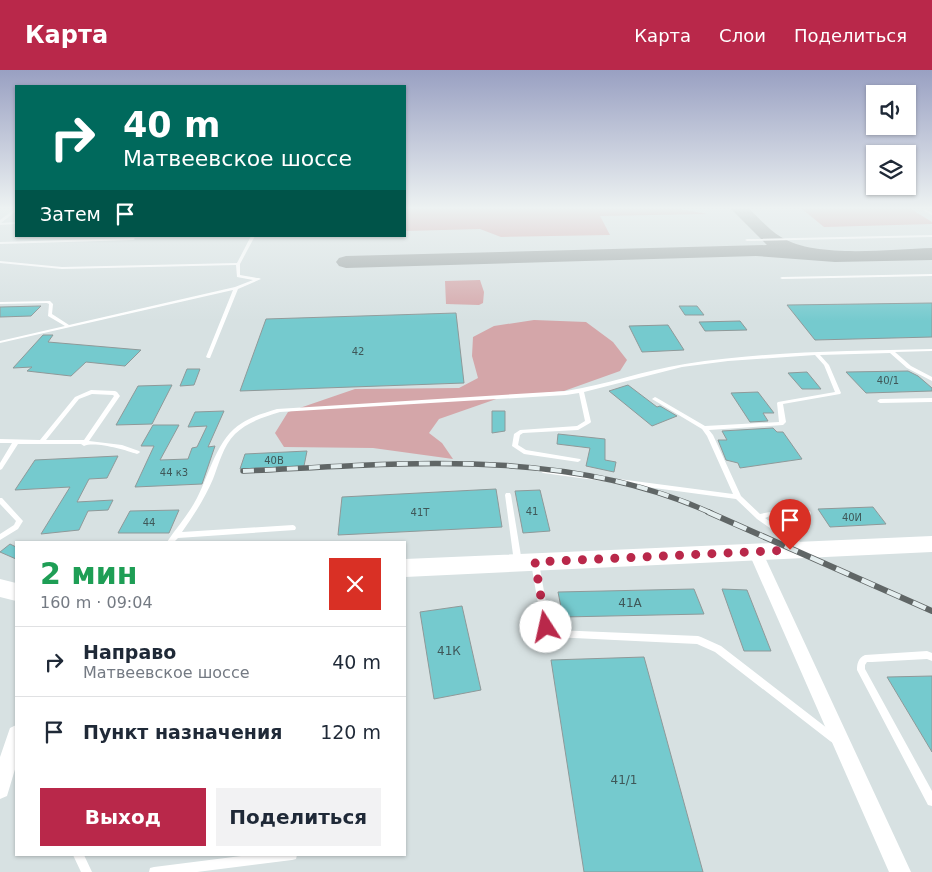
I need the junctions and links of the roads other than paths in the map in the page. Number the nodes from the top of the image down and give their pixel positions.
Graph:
1 (247, 246) edge
2 (0, 262) edge
3 (238, 264) junction
4 (932, 275) edge
5 (782, 278) dead end
6 (236, 288) junction
7 (0, 303) edge
8 (68, 326) junction
9 (0, 342) edge
10 (932, 350) edge
11 (892, 351) junction
12 (816, 353) junction
13 (208, 357) dead end
14 (932, 379) edge
15 (581, 391) junction
16 (655, 399) dead end
17 (932, 400) edge
18 (880, 401) dead end
19 (704, 428) junction
20 (0, 441) edge
21 (16, 442) junction
22 (41, 442) junction
23 (84, 444) junction
24 (137, 452) dead end
25 (578, 460) dead end
26 (0, 468) edge
27 (543, 471) dead end
28 (508, 495) dead end
29 (738, 498) junction
30 (0, 500) edge
31 (808, 513) dead end
32 (760, 517) junction
33 (293, 528) dead end
34 (176, 535) junction
35 (0, 537) edge
36 (172, 541) edge
37 (932, 544) edge
38 (806, 550) junction
39 (755, 551) junction
40 (527, 562) junction
41 (406, 568) edge
42 (0, 588) edge
43 (15, 592) edge
44 (932, 657) edge
45 (15, 739) edge
46 (840, 743) junction
47 (7, 776) edge
48 (932, 801) edge
49 (79, 856) edge
50 (284, 856) edge
51 (87, 872) edge
52 (154, 872) edge
53 (900, 872) edge

1 - 3 lane
2 - 3 lane
3 - 6 lane
4 - 5 lane
6 - 8 lane
6 - 13 lane
7 - 8 lane
8 - 9 lane
10 - 11 lane
11 - 12 lane
11 - 14 lane
12 - 15 lane
12 - 19 lane
15 - 25 lane
15 - 34 lane
16 - 19 lane
17 - 18 lane
19 - 29 lane
20 - 21 lane
21 - 22 lane
21 - 26 lane
22 - 23 lane
22 - 23 lane
23 - 24 lane
27 - 29 lane
28 - 40 lane
29 - 32 lane
30 - 35 lane
31 - 32 lane
32 - 38 lane
33 - 34 lane
34 - 36 lane
37 - 38 main road
38 - 39 main road
39 - 40 main road
39 - 46 street
40 - 41 main road
40 - 46 lane
42 - 43 main road
44 - 48 lane
45 - 47 street
46 - 53 street
49 - 51 lane
50 - 52 lane

